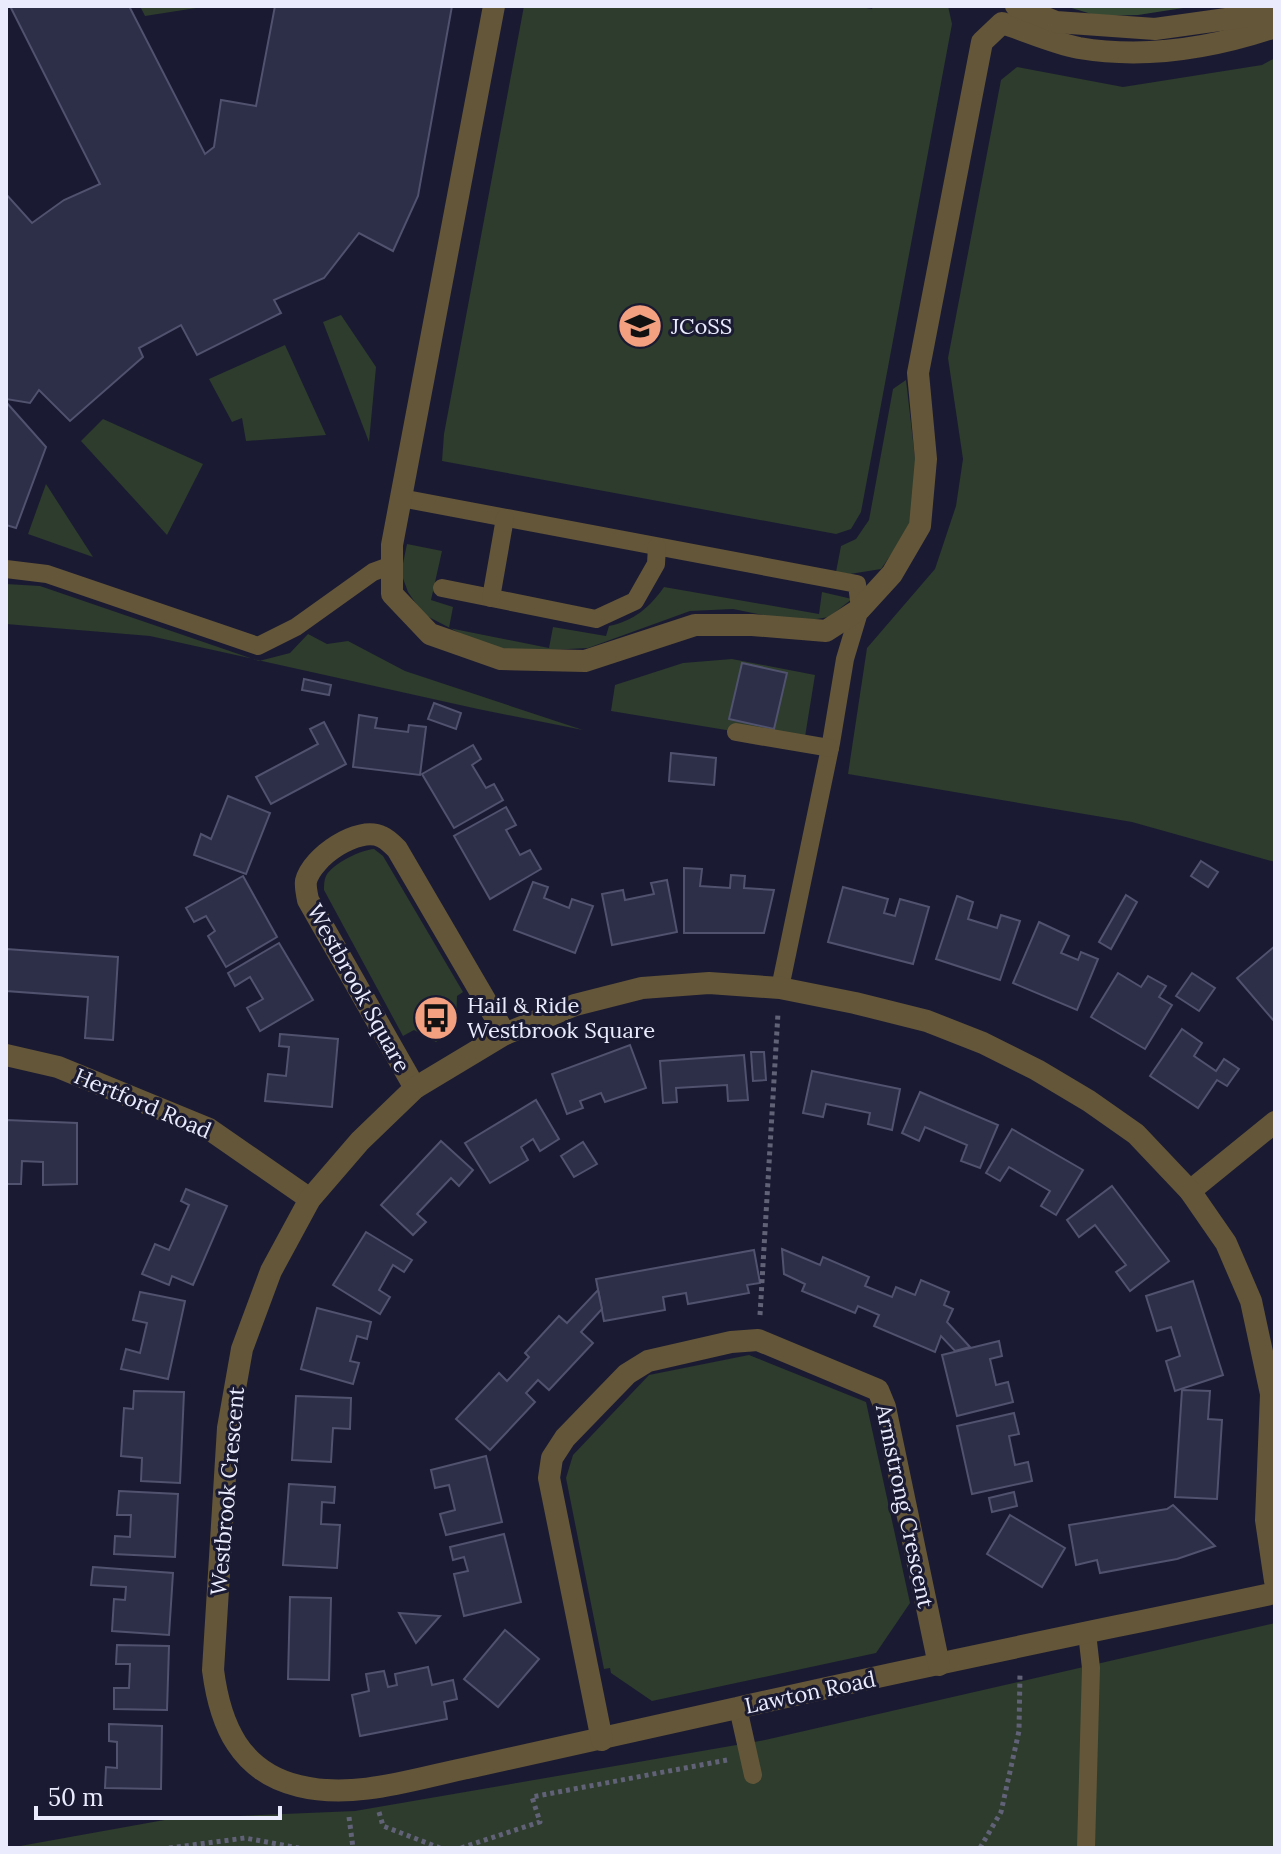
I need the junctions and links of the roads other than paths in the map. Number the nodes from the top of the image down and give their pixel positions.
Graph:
1 (494, 6) edge
2 (1016, 6) edge
3 (1275, 16) edge
4 (1275, 27) edge
5 (401, 498) junction
6 (505, 518) junction
7 (657, 547) junction
8 (392, 565) junction
9 (6, 569) edge
10 (442, 588) dead end
11 (491, 598) junction
12 (860, 609) junction
13 (736, 732) dead end
14 (830, 748) junction
15 (780, 988) junction
16 (505, 1034) junction
17 (6, 1055) edge
18 (415, 1088) junction
19 (1275, 1122) edge
20 (1190, 1191) junction
21 (310, 1199) junction
22 (1275, 1581) edge
23 (1275, 1593) edge
24 (1087, 1633) junction
25 (939, 1665) junction
26 (738, 1708) junction
27 (602, 1740) junction
28 (753, 1775) dead end
29 (345, 1791) joint
30 (1086, 1848) edge

1 - 5 street
2 - 3 street
4 - 12 street
5 - 6 lane
5 - 8 street
6 - 7 lane
6 - 11 lane
7 - 11 lane
7 - 12 lane
8 - 9 lane
8 - 12 street
10 - 11 lane
12 - 14 lane
13 - 14 lane
14 - 15 lane
15 - 16 street, Westbrook Crescent
15 - 20 street, Westbrook Crescent
16 - 18 street, Westbrook Crescent
16 - 18 street, Westbrook Square
17 - 21 street, Hertford Road
18 - 21 street, Westbrook Crescent
19 - 20 street
20 - 22 street, Westbrook Crescent
21 - 29 street, Westbrook Crescent
23 - 24 street, Lawton Road
24 - 25 street, Lawton Road
24 - 30 lane
25 - 26 street, Lawton Road
25 - 27 street, Armstrong Crescent
26 - 27 street, Lawton Road
26 - 28 lane
27 - 29 street, Lawton Road

